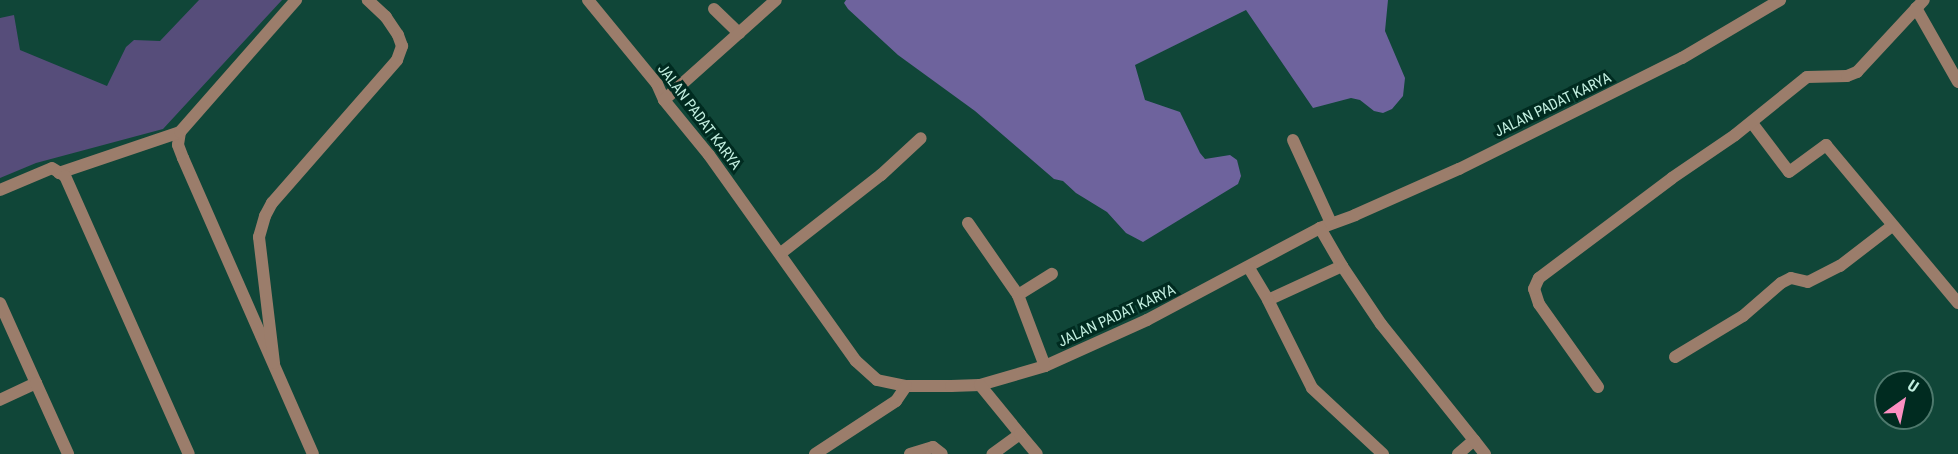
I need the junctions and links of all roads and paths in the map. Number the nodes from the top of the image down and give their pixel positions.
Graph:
1 (296, 0) edge
2 (368, 0) edge
3 (588, 0) edge
4 (776, 0) edge
5 (1780, 0) edge
6 (1920, 4) edge
7 (714, 9) dead end
8 (739, 33) junction
9 (1958, 82) edge
10 (664, 100) junction
11 (1752, 123) junction
12 (180, 132) junction
13 (921, 138) dead end
14 (1293, 140) dead end
15 (59, 173) junction
16 (0, 190) edge
17 (968, 223) dead end
18 (1326, 225) junction
19 (1892, 226) junction
20 (781, 253) junction
21 (1342, 266) junction
22 (1249, 268) junction
23 (1052, 274) dead end
24 (1017, 296) junction
25 (1268, 300) junction
26 (0, 303) edge
27 (1958, 303) edge
28 (1675, 357) dead end
29 (274, 363) junction
30 (1045, 366) junction
31 (36, 383) junction
32 (981, 385) junction
33 (906, 386) junction
34 (1598, 387) dead end
35 (0, 400) edge
36 (1020, 434) junction
37 (1474, 440) junction
38 (68, 454) edge
39 (189, 454) edge
40 (313, 454) edge
41 (815, 454) edge
42 (910, 454) edge
43 (942, 454) edge
44 (992, 454) edge
45 (1037, 454) edge
46 (1383, 454) edge
47 (1458, 454) edge
48 (1485, 454) edge

1 - 12 street
2 - 29 street
3 - 10 street, JALAN PADAT KARYA
4 - 8 street
5 - 18 street, JALAN PADAT KARYA
6 - 9 street
6 - 11 street
7 - 8 street
8 - 10 street
10 - 20 street, JALAN PADAT KARYA
11 - 19 street
11 - 34 street
12 - 15 street
12 - 29 street
13 - 20 street
14 - 18 street
15 - 16 street
15 - 39 street
17 - 24 street
18 - 21 street
18 - 22 street, JALAN PADAT KARYA
19 - 27 street
19 - 28 street
20 - 33 street, JALAN PADAT KARYA
21 - 25 street
21 - 37 street
22 - 25 street
22 - 30 street, JALAN PADAT KARYA
23 - 24 street
24 - 30 street
25 - 46 street
26 - 31 street
29 - 40 street
30 - 32 street, JALAN PADAT KARYA
31 - 35 street
31 - 38 street
32 - 33 street, JALAN PADAT KARYA
32 - 36 street
33 - 41 street
36 - 44 street
36 - 45 street
37 - 47 street
37 - 48 street
42 - 43 street

